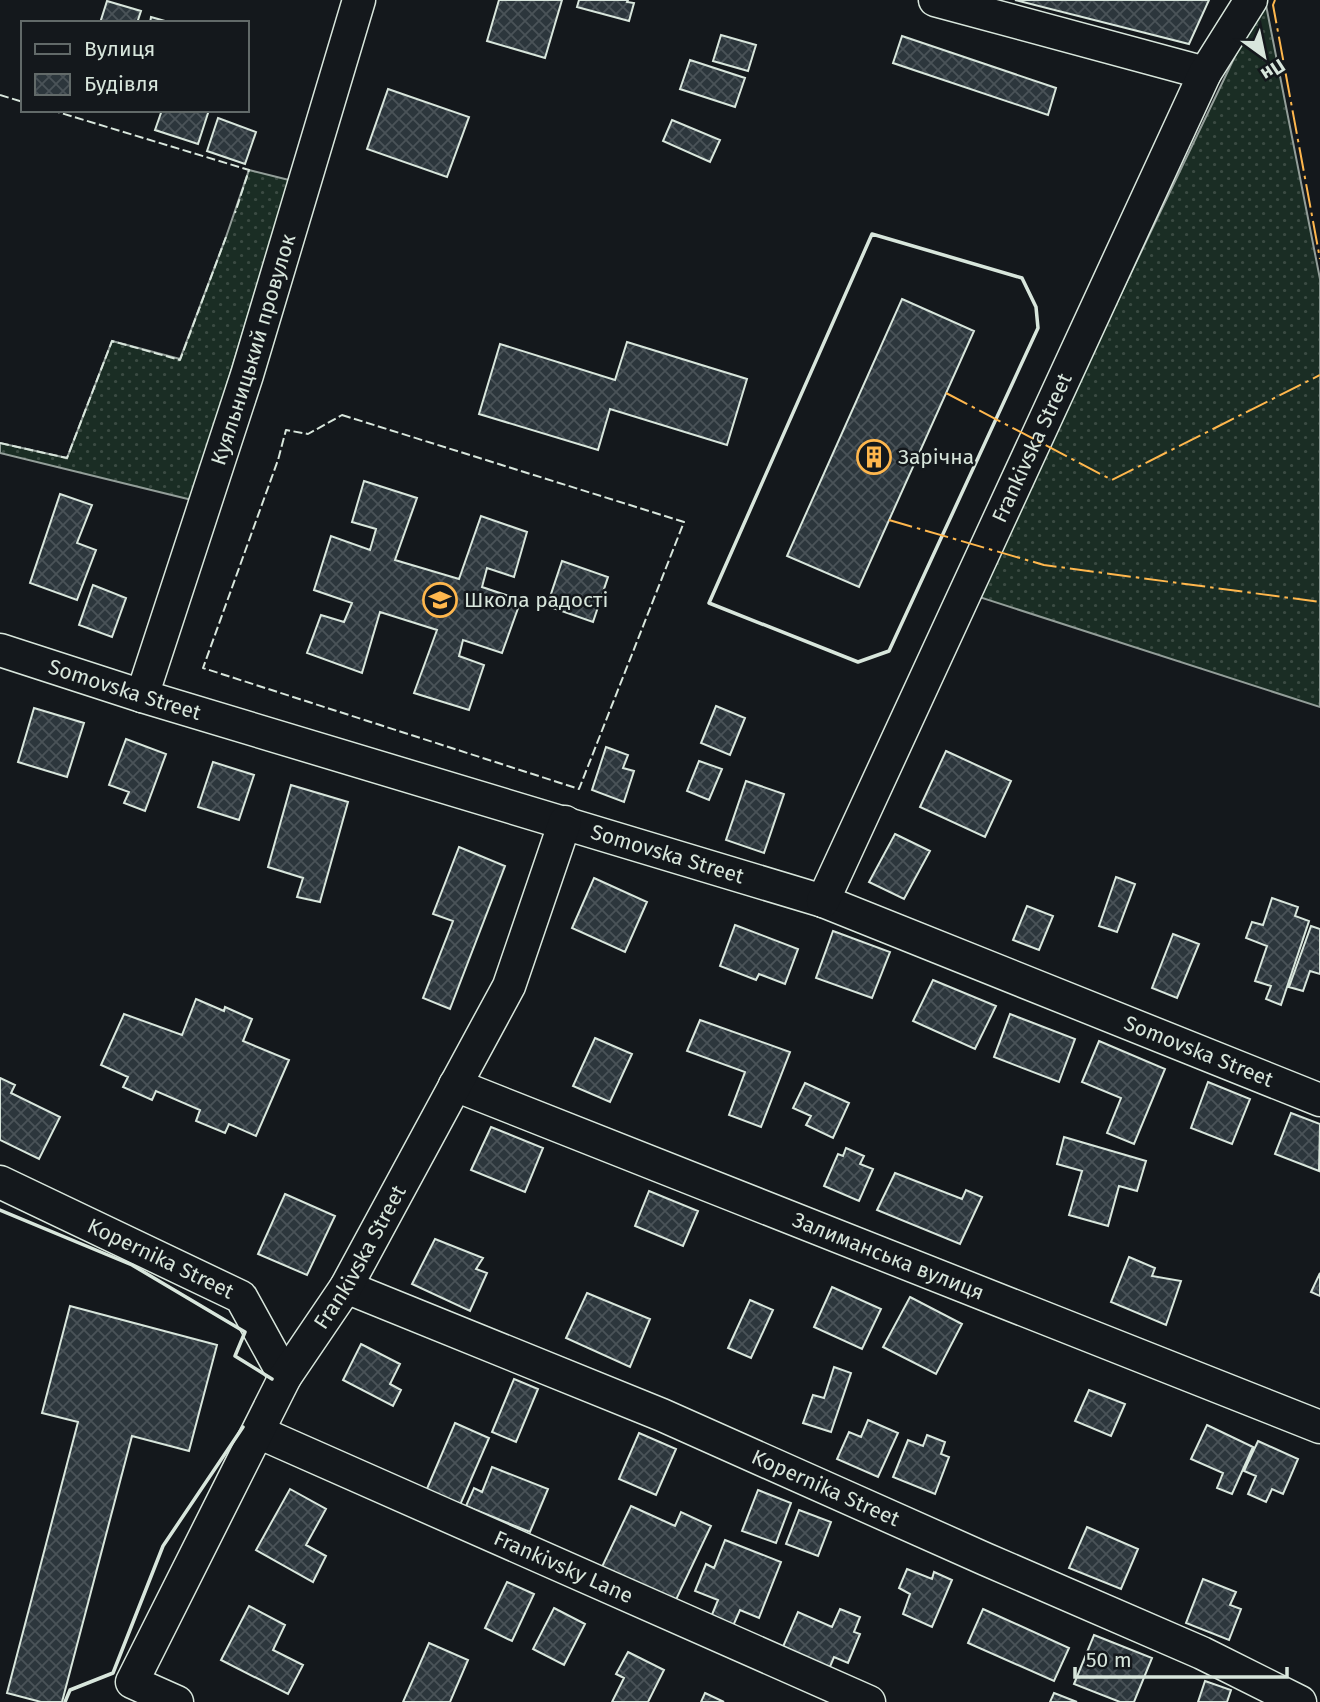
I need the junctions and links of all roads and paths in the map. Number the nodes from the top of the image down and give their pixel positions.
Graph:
1 (359, 0) edge
2 (934, 0) edge
3 (1251, 0) edge
4 (1205, 73) junction
5 (0, 650) edge
6 (142, 695) junction
7 (565, 822) junction
8 (823, 901) junction
9 (455, 1085) junction
10 (1320, 1100) edge
11 (0, 1182) edge
12 (346, 1287) junction
13 (285, 1377) junction
14 (1320, 1427) edge
15 (258, 1432) junction
16 (177, 1702) edge
17 (869, 1702) edge
18 (1300, 1702) edge

1 - 6 street, Куяльницький провулок
2 - 4 street
3 - 4 street, Frankivska Street
4 - 8 street, Frankivska Street
5 - 6 street, Somovska Street
6 - 7 street, Somovska Street
7 - 8 street, Somovska Street
7 - 9 street, Frankivska Street
8 - 10 street, Somovska Street
9 - 12 street, Frankivska Street
9 - 14 street, Залиманська вулиця
11 - 13 street, Kopernika Street
12 - 13 street, Frankivska Street
12 - 18 street, Kopernika Street
13 - 15 street, Frankivska Street
15 - 16 street, Frankivska Street
15 - 17 street, Frankivsky Lane

